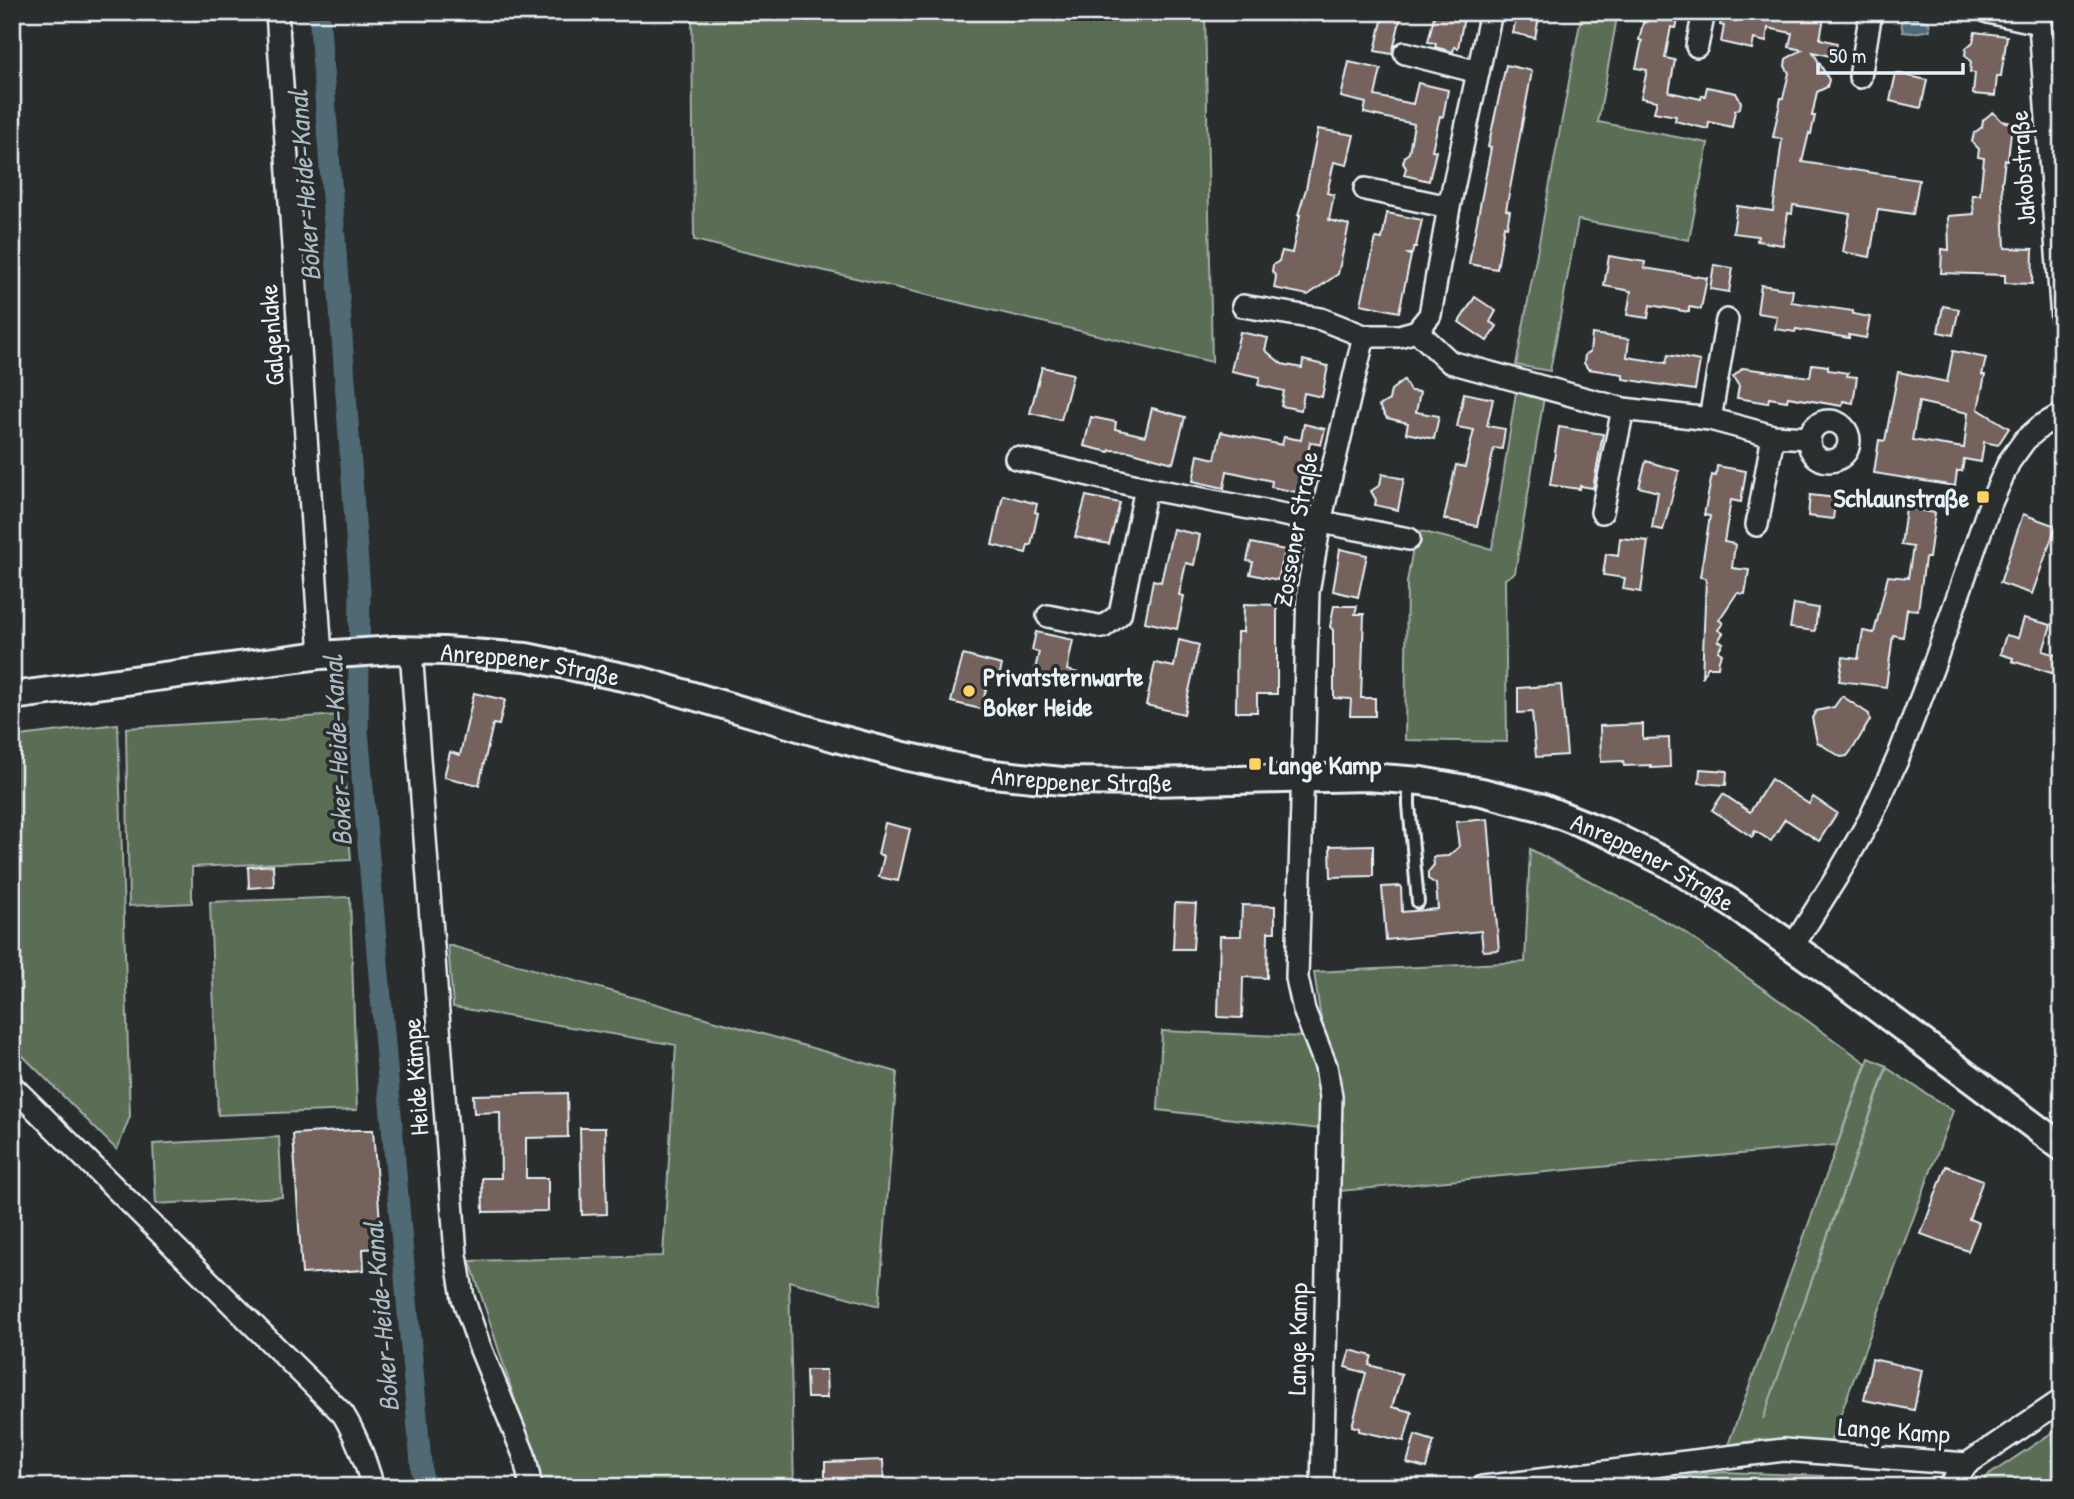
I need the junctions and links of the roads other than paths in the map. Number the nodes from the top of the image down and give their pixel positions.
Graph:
1 (277, 12) edge
2 (1490, 12) edge
3 (1704, 12) edge
4 (1871, 12) edge
5 (1988, 12) edge
6 (2039, 18) edge
7 (1697, 46) dead end
8 (1405, 53) dead end
9 (1478, 72) junction
10 (1860, 77) dead end
11 (1365, 189) dead end
12 (1449, 207) junction
13 (1243, 306) dead end
14 (2062, 319) edge
15 (1727, 320) dead end
16 (1417, 331) junction
17 (1364, 336) junction
18 (1623, 409) junction
19 (2062, 414) edge
20 (1710, 419) junction
21 (1773, 436) junction
22 (1809, 438) dead end
23 (1016, 458) dead end
24 (1146, 488) junction
25 (1602, 512) dead end
26 (1320, 522) junction
27 (1757, 525) dead end
28 (1409, 540) dead end
29 (1048, 616) dead end
30 (411, 650) junction
31 (321, 655) junction
32 (12, 696) edge
33 (1302, 777) junction
34 (1409, 780) junction
35 (1418, 902) dead end
36 (1793, 946) junction
37 (12, 1086) edge
38 (2062, 1147) edge
39 (2062, 1399) edge
40 (1967, 1464) junction
41 (373, 1487) edge
42 (531, 1487) edge
43 (1322, 1487) edge
44 (1483, 1487) edge
45 (1948, 1487) edge

1 - 31 street, Galgenlake
2 - 9 street
3 - 7 street
4 - 10 street
5 - 6 street
6 - 14 street, Jakobstraße
8 - 9 street
9 - 12 street
11 - 12 street
12 - 16 street
13 - 17 street
15 - 20 street
16 - 17 street
16 - 18 street
17 - 26 street, Zossener Straße
18 - 20 street
18 - 25 street
19 - 36 street
20 - 21 street
21 - 22 street
21 - 27 street
23 - 24 street
24 - 26 street
24 - 29 street
26 - 28 street
26 - 33 street, Zossener Straße
30 - 31 street, Anreppener Straße
30 - 33 street, Anreppener Straße
30 - 42 street, Heide Kämpe
31 - 32 street, Anreppener Straße
33 - 34 street, Anreppener Straße
33 - 43 street, Lange Kamp
34 - 35 lane
34 - 36 street, Anreppener Straße
36 - 38 street, Anreppener Straße
37 - 41 street
39 - 40 street
40 - 44 street, Lange Kamp
40 - 45 street

